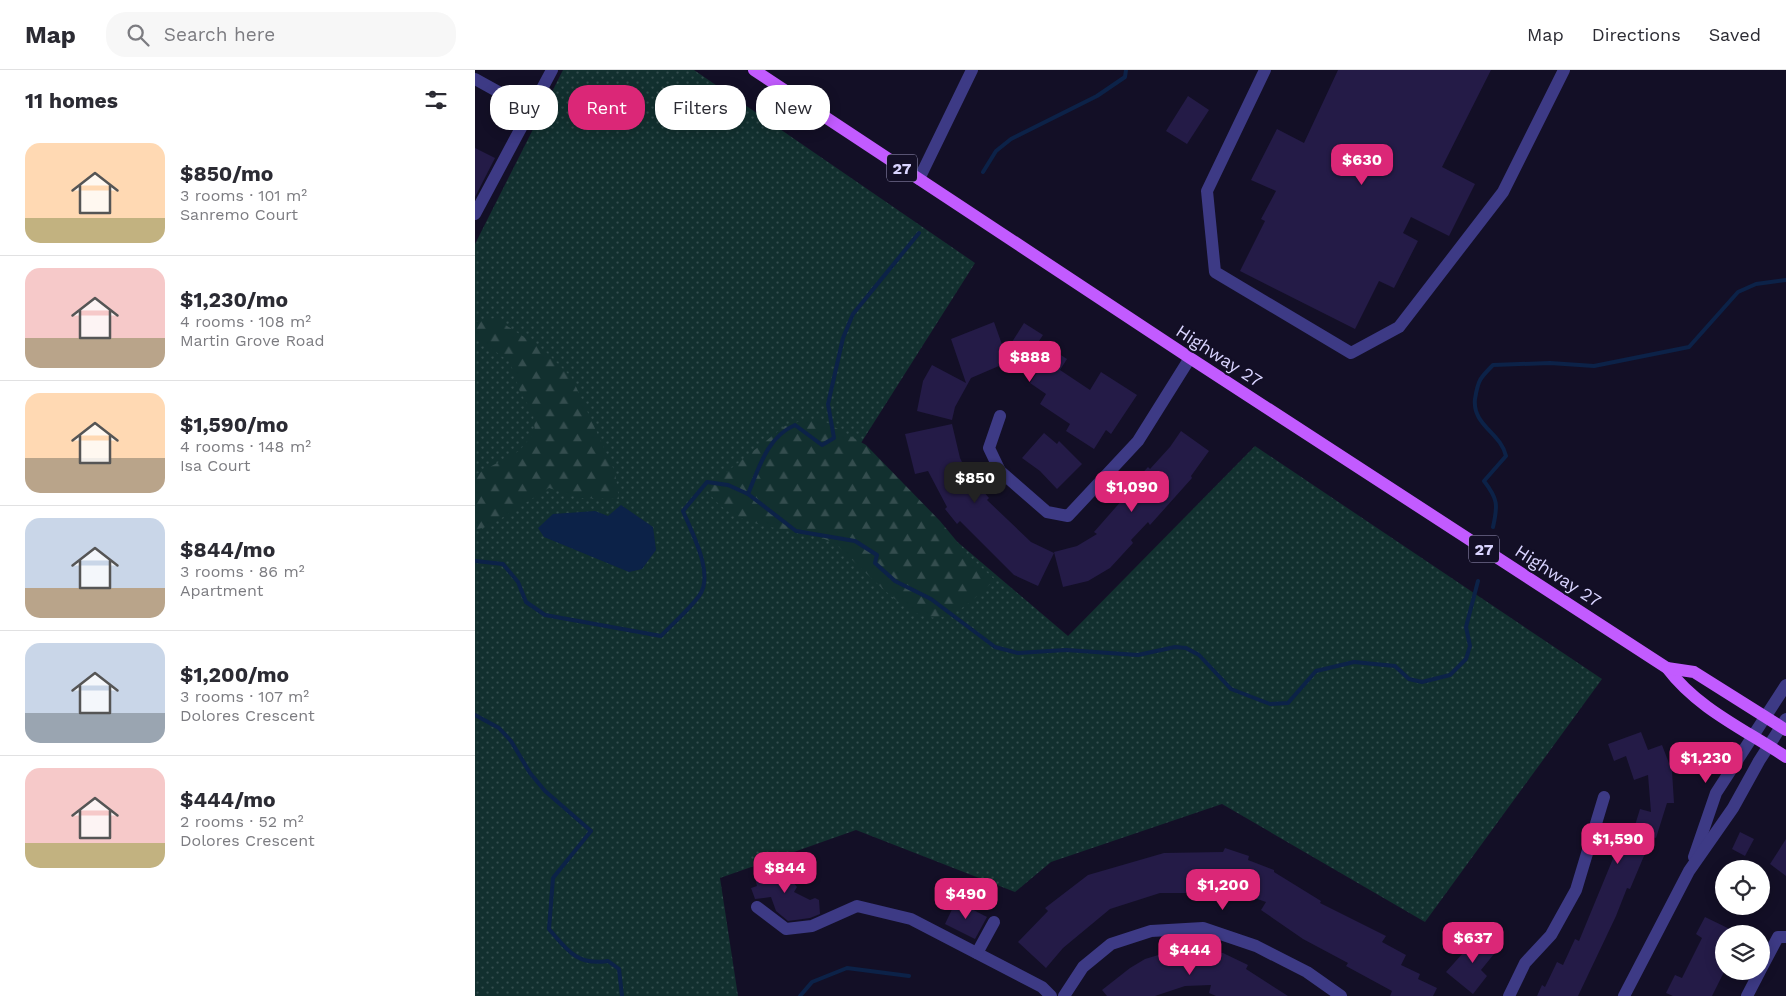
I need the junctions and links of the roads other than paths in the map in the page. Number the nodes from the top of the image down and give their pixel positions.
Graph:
1 (552, 70) edge
2 (754, 70) edge
3 (972, 70) edge
4 (1265, 70) edge
5 (1564, 70) edge
6 (475, 80) edge
7 (544, 85) edge
8 (490, 88) edge
9 (520, 130) edge
10 (919, 179) junction
11 (475, 214) edge
12 (1190, 358) junction
13 (1000, 416) dead end
14 (1667, 668) junction
15 (1786, 685) edge
16 (1764, 717) junction
17 (1784, 725) edge
18 (1751, 736) junction
19 (1768, 746) junction
20 (1786, 757) edge
21 (1604, 797) dead end
22 (1689, 871) junction
23 (757, 907) dead end
24 (994, 922) dead end
25 (1786, 937) edge
26 (977, 953) junction
27 (1770, 954) edge
28 (1756, 980) edge
29 (1051, 996) edge
30 (1064, 996) edge
31 (1341, 996) edge
32 (1509, 996) edge
33 (1624, 996) edge
34 (1747, 996) edge

1 - 7 street
2 - 10 main road, Highway 27 / 27
3 - 10 street
4 - 5 street
6 - 8 street
9 - 11 street
10 - 12 main road, Highway 27 / 27
12 - 13 street
12 - 14 main road, Highway 27 / 27
14 - 16 main road, Highway 27 / 27
14 - 18 main road, Highway 27 / 27
15 - 16 street
16 - 17 main road, Highway 27 / 27
16 - 18 street
17 - 19 street
18 - 19 main road, Highway 27 / 27
18 - 22 street
19 - 20 main road, Highway 27 / 27
19 - 22 street
21 - 32 street
22 - 33 street
23 - 26 street
24 - 26 street
25 - 27 street
26 - 29 street
28 - 34 street
30 - 31 street

